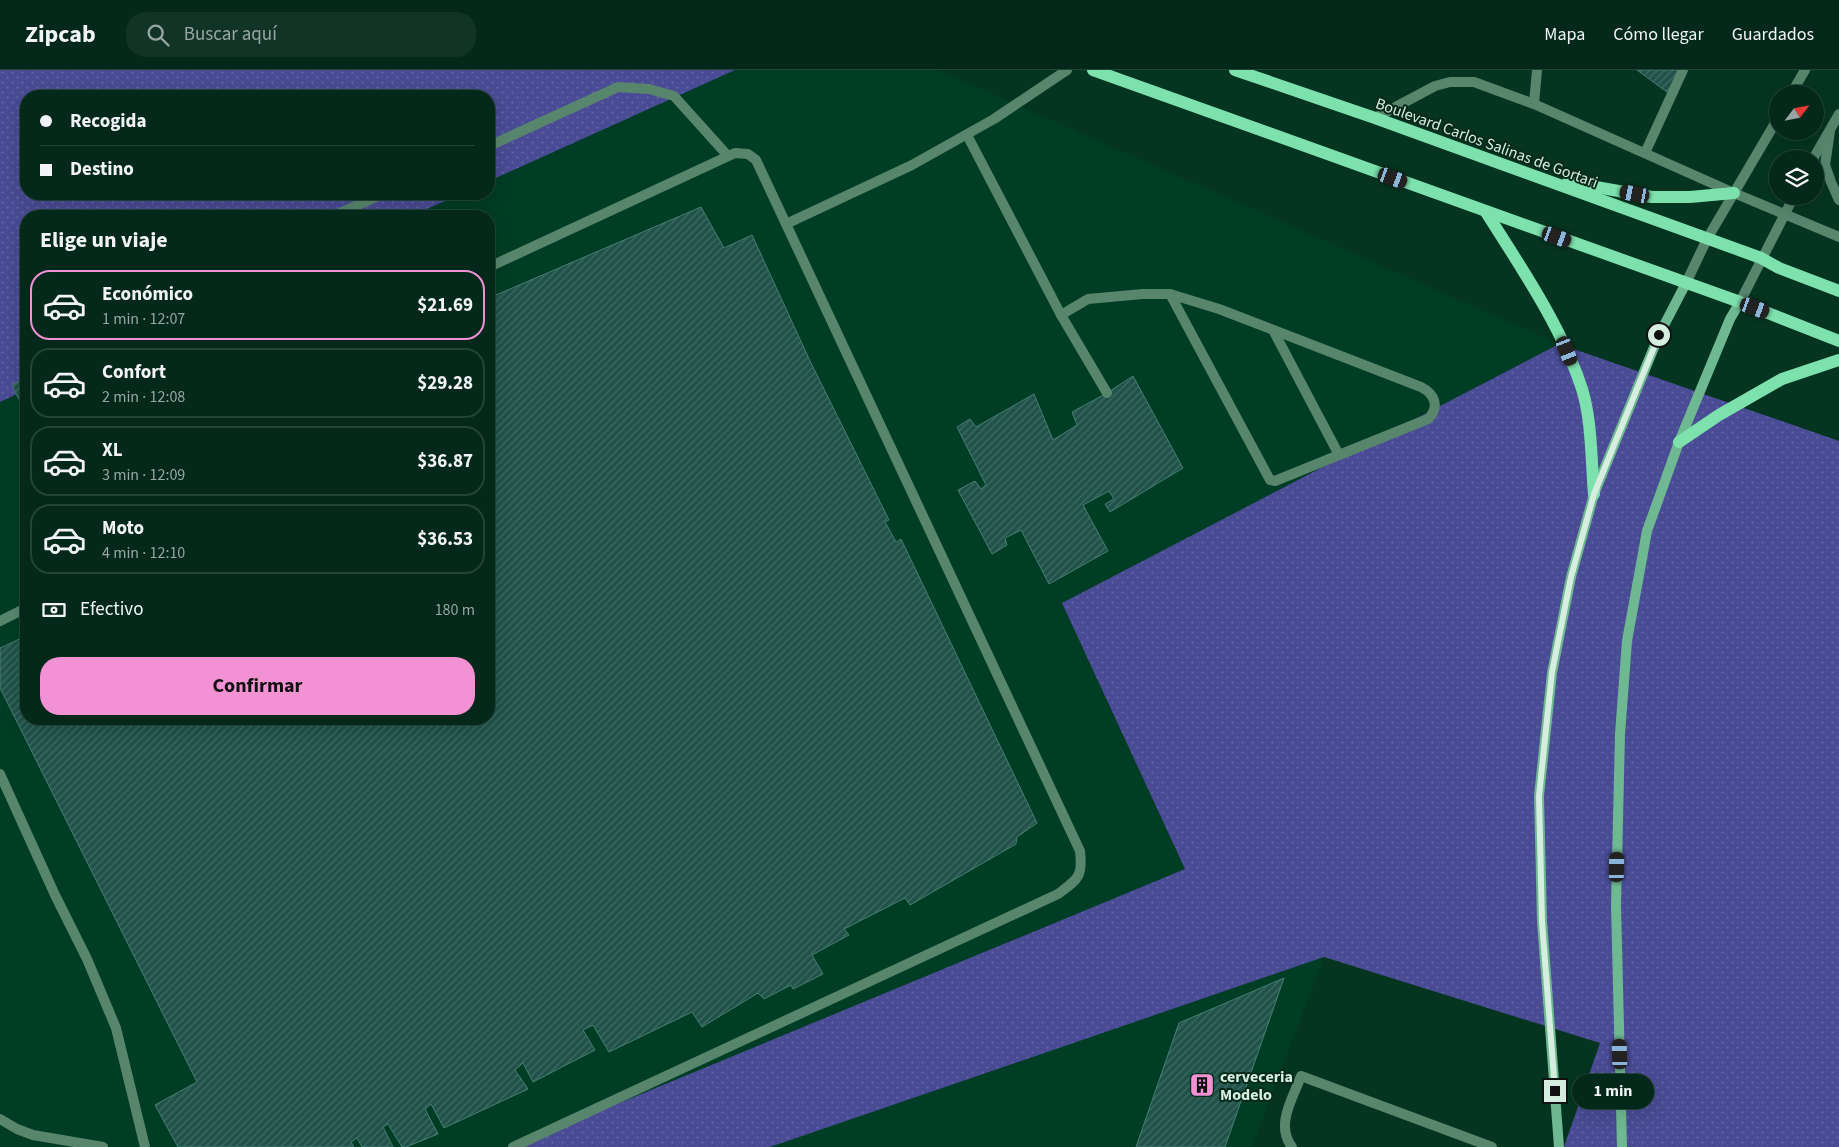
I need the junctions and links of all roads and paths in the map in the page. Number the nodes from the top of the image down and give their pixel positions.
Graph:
1 (1067, 70) edge
2 (1093, 70) edge
3 (1235, 70) edge
4 (1538, 70) edge
5 (1683, 70) edge
6 (1805, 70) edge
7 (1796, 85) edge
8 (1534, 104) junction
9 (1839, 114) edge
10 (1375, 118) junction
11 (1830, 131) junction
12 (1769, 133) edge
13 (966, 135) junction
14 (495, 143) edge
15 (1818, 150) edge
16 (1645, 153) junction
17 (728, 156) junction
18 (1532, 175) junction
19 (1734, 193) junction
20 (369, 200) edge
21 (1839, 200) edge
22 (1790, 205) edge
23 (347, 210) edge
24 (1486, 212) junction
25 (1785, 214) junction
26 (786, 224) junction
27 (1839, 237) edge
28 (1707, 240) junction
29 (1761, 258) junction
30 (495, 264) edge
31 (1686, 283) junction
32 (1839, 291) edge
33 (1170, 294) junction
34 (1740, 302) junction
35 (1061, 314) junction
36 (1273, 330) junction
37 (1839, 341) edge
38 (1839, 360) edge
39 (1107, 393) dead end
40 (1679, 442) junction
41 (1339, 455) junction
42 (1594, 494) junction
43 (20, 611) edge
44 (0, 621) edge
45 (0, 774) edge
46 (0, 1119) edge
47 (103, 1147) edge
48 (145, 1147) edge
49 (513, 1147) edge
50 (1292, 1147) edge
51 (1492, 1147) edge
52 (1559, 1147) edge
53 (1622, 1147) edge

1 - 13 street
2 - 24 main road
3 - 10 main road, Boulevard Carlos Salinas de Gortari
4 - 8 street
5 - 16 street
6 - 7 street
8 - 10 street
8 - 16 street
9 - 11 street
10 - 18 main road, Boulevard Carlos Salinas de Gortari
11 - 15 street
11 - 21 street
12 - 19 street
13 - 26 street
13 - 35 street
14 - 17 street
16 - 19 street
17 - 26 street
17 - 30 street
18 - 19 main road
18 - 28 main road, Boulevard Carlos Salinas de Gortari
19 - 25 street
19 - 28 street
20 - 23 street
22 - 25 street
24 - 31 main road
24 - 42 main road
25 - 27 street
25 - 29 street
26 - 49 street
28 - 29 main road, Boulevard Carlos Salinas de Gortari
28 - 31 street
29 - 32 main road, Boulevard Carlos Salinas de Gortari
29 - 34 street
31 - 34 main road
31 - 42 main road
33 - 35 street
33 - 36 street
33 - 41 street
34 - 37 main road
34 - 40 main road
35 - 39 street
36 - 41 street
36 - 41 street
38 - 40 main road
40 - 53 main road
42 - 52 main road
43 - 44 street
45 - 48 street
46 - 47 street
50 - 51 street

